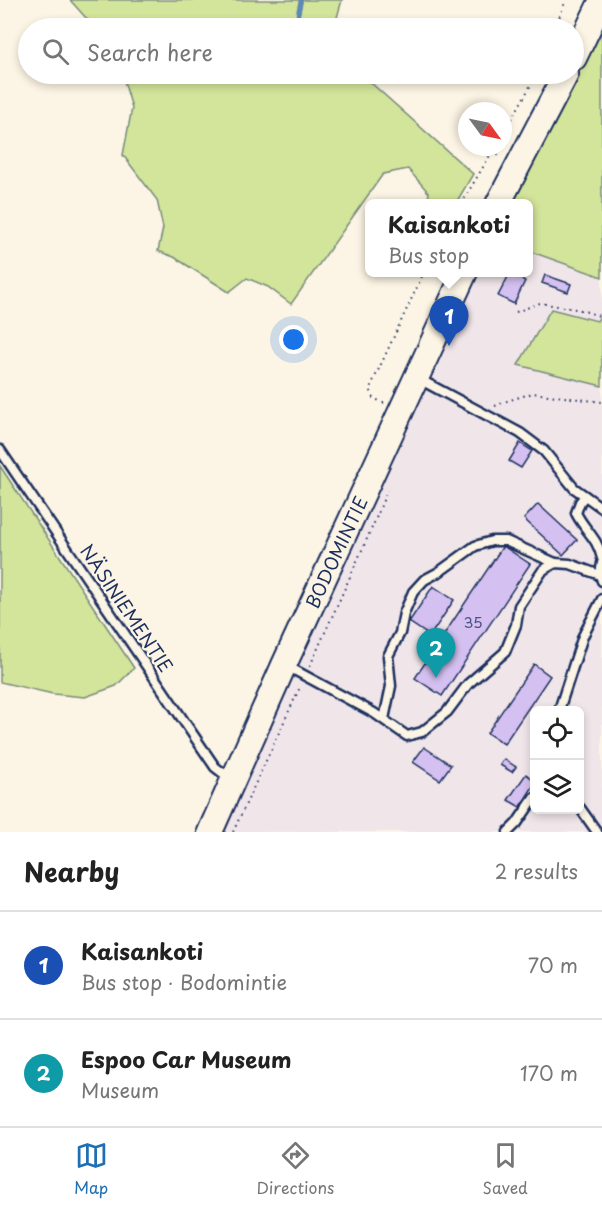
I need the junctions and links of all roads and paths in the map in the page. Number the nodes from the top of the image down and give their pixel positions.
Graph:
1 (566, 0) edge
2 (602, 0) edge
3 (559, 18) edge
4 (584, 36) edge
5 (531, 84) edge
6 (561, 84) edge
7 (512, 119) edge
8 (490, 156) edge
9 (464, 199) edge
10 (501, 199) edge
11 (422, 277) edge
12 (463, 277) edge
13 (516, 312) dead end
14 (602, 317) edge
15 (416, 378) junction
16 (602, 402) edge
17 (389, 406) dead end
18 (482, 413) junction
19 (0, 450) edge
20 (389, 483) dead end
21 (585, 496) junction
22 (602, 508) edge
23 (602, 558) edge
24 (555, 563) junction
25 (602, 563) edge
26 (601, 578) edge
27 (602, 599) edge
28 (295, 671) junction
29 (561, 706) edge
30 (384, 719) junction
31 (232, 781) junction
32 (530, 804) edge
33 (584, 814) edge
34 (210, 832) edge
35 (233, 832) edge
36 (508, 832) edge
37 (597, 832) edge

1 - 3 path
2 - 4 main road
5 - 7 path
6 - 10 main road
8 - 9 path
11 - 17 path
12 - 15 main road, BODOMINTIE
13 - 14 path
15 - 18 lane
15 - 28 main road, BODOMINTIE
16 - 18 path
18 - 21 lane
19 - 31 lane, NÄSINIEMENTIE
20 - 28 path
21 - 22 lane
21 - 23 lane
24 - 26 lane
24 - 30 lane
24 - 30 lane
25 - 26 lane
27 - 29 lane
28 - 30 lane
28 - 31 main road, BODOMINTIE
28 - 35 path
31 - 34 main road, BODOMINTIE
32 - 36 lane
33 - 37 lane

